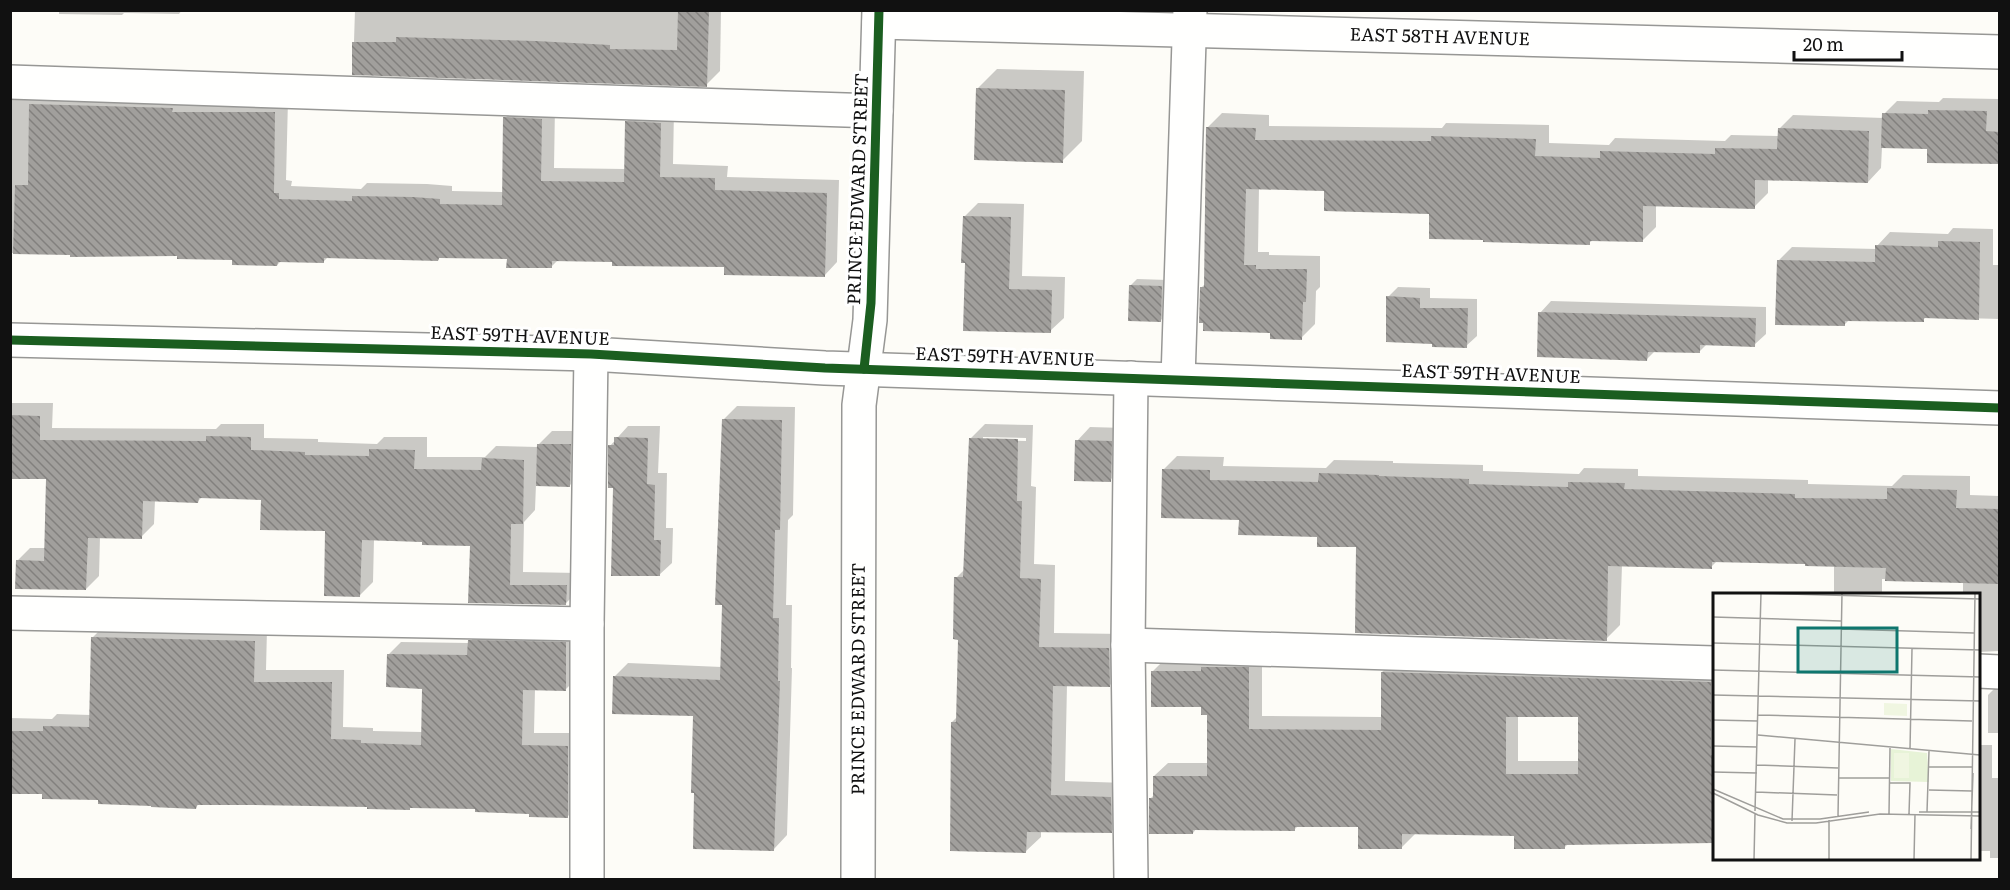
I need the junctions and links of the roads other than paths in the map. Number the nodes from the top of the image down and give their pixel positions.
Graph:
1 (879, 16) edge
2 (1189, 20) edge
3 (2000, 52) edge
4 (10, 82) edge
5 (876, 111) junction
6 (10, 340) edge
7 (591, 354) junction
8 (864, 369) junction
9 (1131, 378) junction
10 (1178, 379) junction
11 (2000, 408) edge
12 (10, 613) edge
13 (587, 624) junction
14 (1128, 645) junction
15 (1713, 663) edge
16 (1980, 671) edge
17 (2000, 672) edge
18 (587, 879) edge
19 (858, 879) edge
20 (1131, 879) edge

1 - 2 street, EAST 58TH AVENUE
1 - 5 street, PRINCE EDWARD STREET
2 - 3 street, EAST 58TH AVENUE
2 - 10 street
4 - 5 street
5 - 8 street, PRINCE EDWARD STREET
6 - 7 street, EAST 59TH AVENUE
7 - 8 street, EAST 59TH AVENUE
7 - 13 street
8 - 9 street, EAST 59TH AVENUE
8 - 19 street, PRINCE EDWARD STREET
9 - 10 street, EAST 59TH AVENUE
9 - 14 street
10 - 11 street, EAST 59TH AVENUE
12 - 13 street
13 - 18 street
14 - 15 street
14 - 20 street
16 - 17 street

